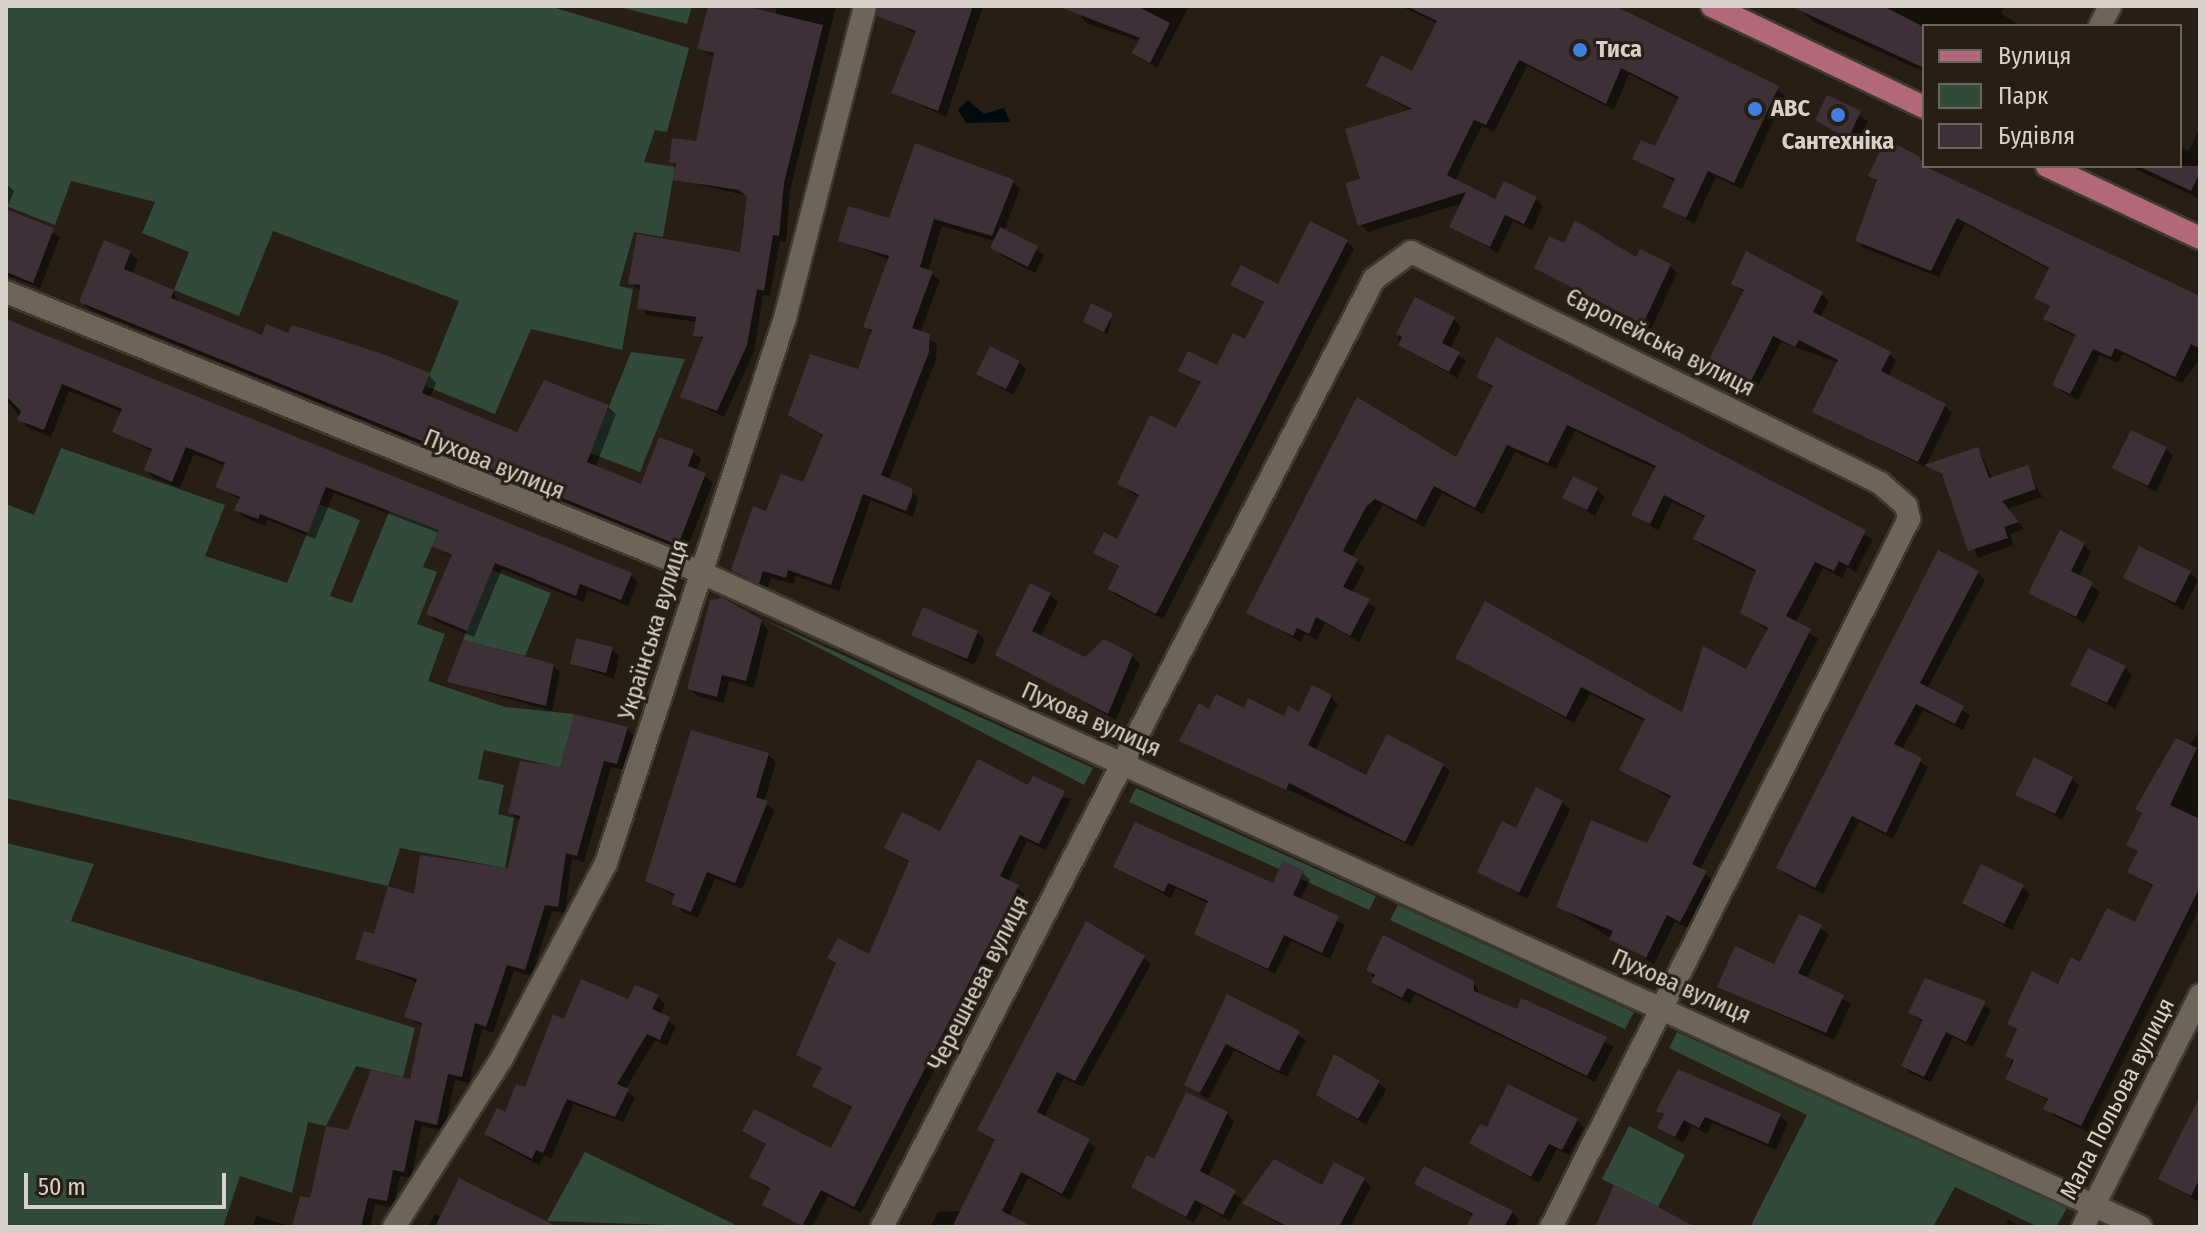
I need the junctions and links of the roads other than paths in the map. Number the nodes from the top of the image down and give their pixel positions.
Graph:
1 (865, 6) edge
2 (1712, 6) edge
3 (2110, 6) edge
4 (2101, 24) edge
5 (1922, 106) edge
6 (2051, 168) edge
7 (2200, 238) edge
8 (6, 292) edge
9 (698, 571) junction
10 (1121, 762) junction
11 (2200, 995) edge
12 (1664, 1008) junction
13 (2094, 1206) junction
14 (394, 1227) edge
15 (882, 1227) edge
16 (1551, 1227) edge
17 (2083, 1227) edge
18 (2141, 1227) edge

1 - 9 street, Українська вулиця
2 - 5 main road
3 - 4 street
6 - 7 main road
8 - 9 street, Пухова вулиця
9 - 10 street, Пухова вулиця
9 - 14 street, Українська вулиця
10 - 12 street, Пухова вулиця
10 - 12 street, Європейська вулиця
10 - 15 street, Черешнева вулиця
11 - 13 street, Мала Польова вулиця
12 - 13 street, Пухова вулиця
12 - 16 street
13 - 17 street, Мала Польова вулиця
13 - 18 street, Пухова вулиця

